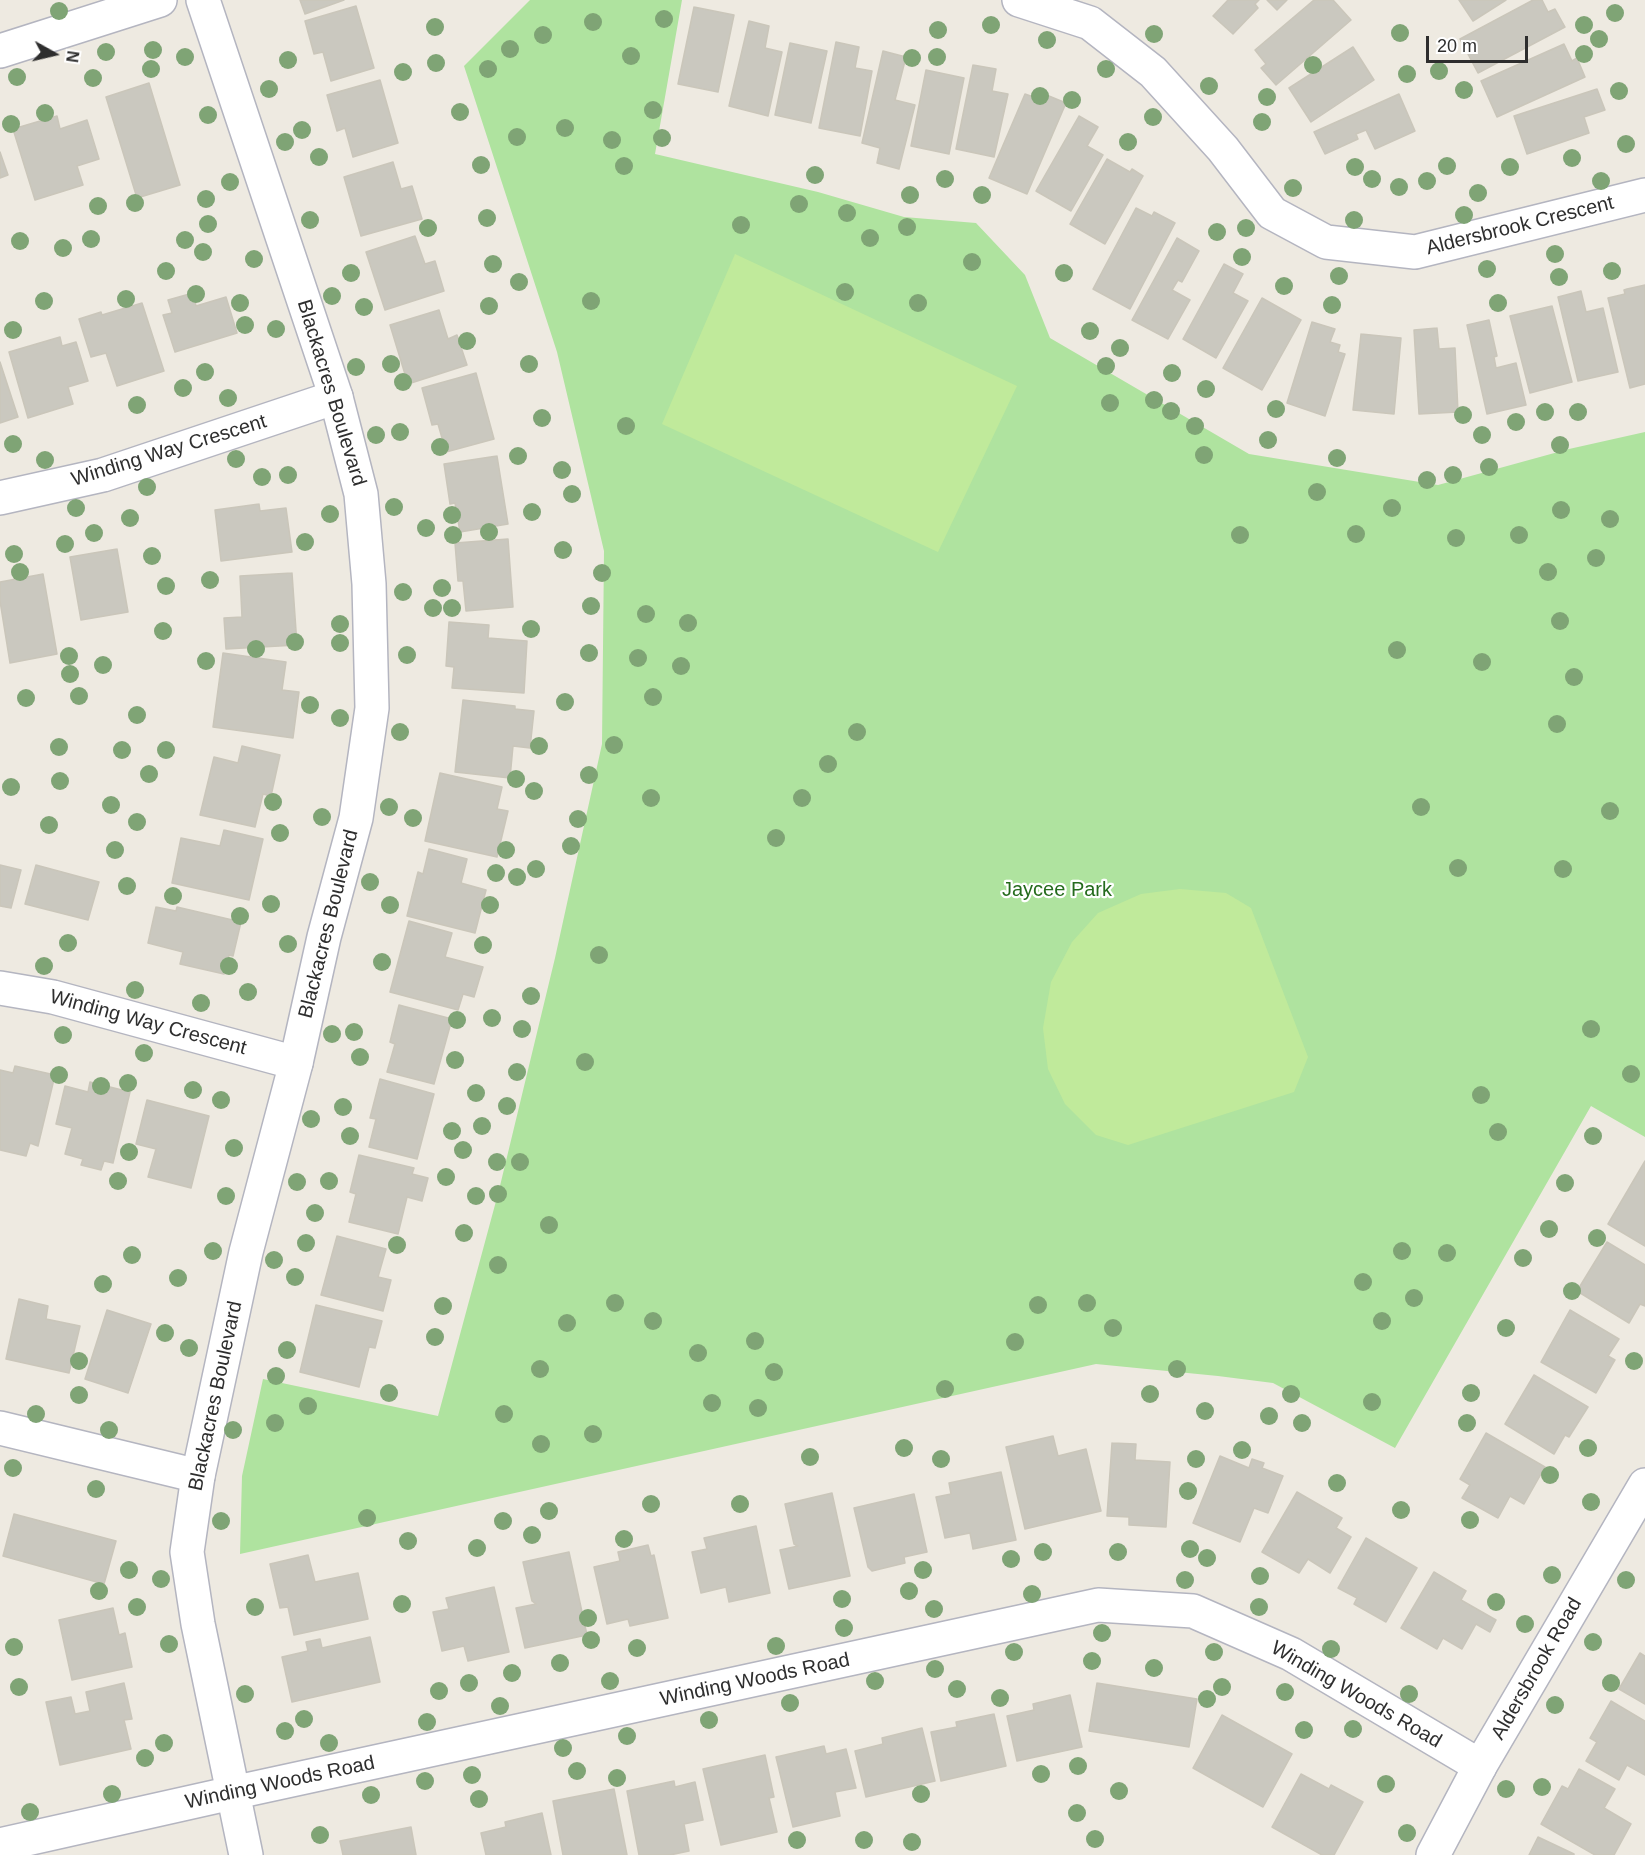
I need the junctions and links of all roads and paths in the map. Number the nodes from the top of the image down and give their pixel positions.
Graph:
1 (160, 0) edge
2 (203, 0) edge
3 (1020, 0) edge
4 (0, 51) edge
5 (1645, 195) edge
6 (336, 397) junction
7 (0, 498) edge
8 (0, 988) edge
9 (296, 1063) junction
10 (0, 1428) edge
11 (198, 1476) junction
12 (1645, 1485) edge
13 (1480, 1766) junction
14 (232, 1793) junction
15 (0, 1845) edge
16 (246, 1855) edge
17 (1433, 1855) edge

1 - 4 street
2 - 6 street, Blackacres Boulevard
3 - 5 street, Aldersbrook Crescent
6 - 7 street, Winding Way Crescent
6 - 9 street, Blackacres Boulevard
8 - 9 street, Winding Way Crescent
9 - 11 street, Blackacres Boulevard
10 - 11 street
11 - 14 street, Blackacres Boulevard
12 - 13 street, Aldersbrook Road
13 - 14 street, Winding Woods Road
13 - 17 street, Aldersbrook Road
14 - 15 street, Winding Woods Road
14 - 16 street, Blackacres Boulevard

